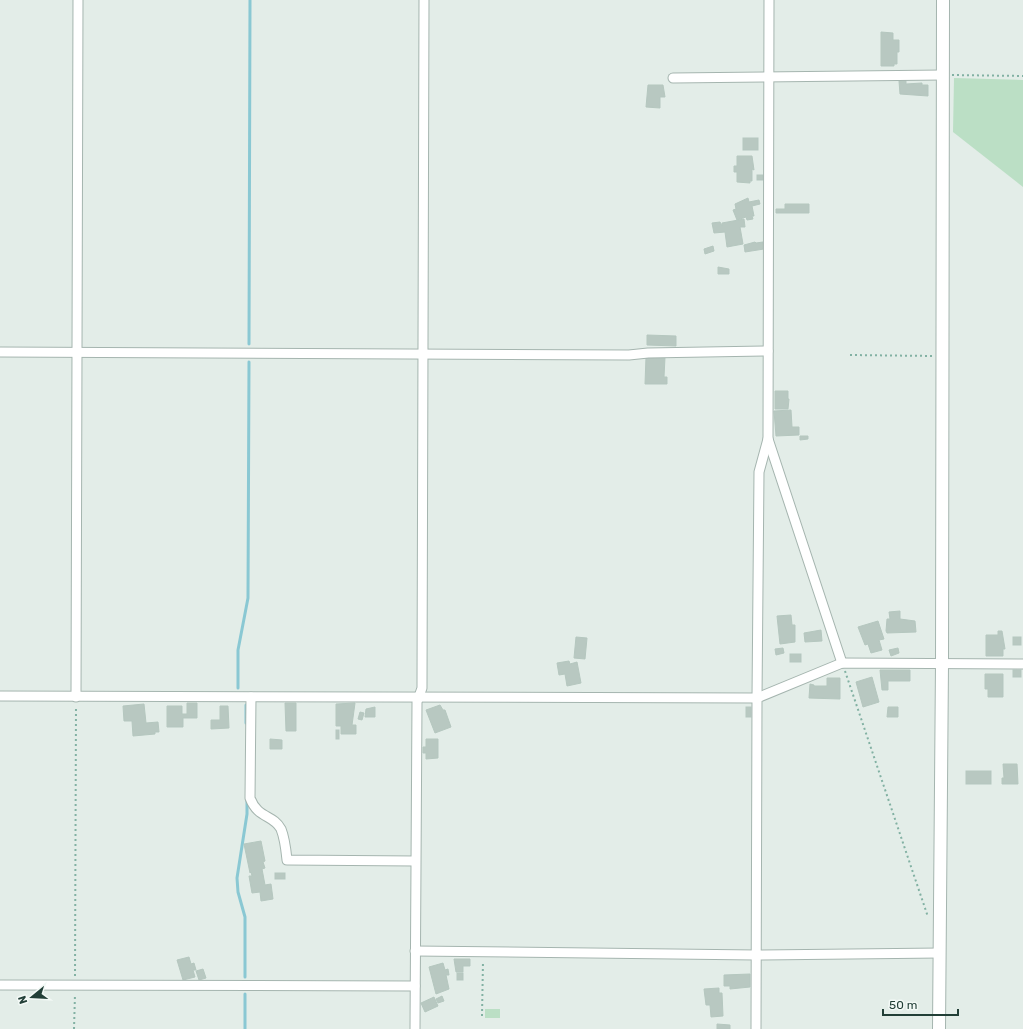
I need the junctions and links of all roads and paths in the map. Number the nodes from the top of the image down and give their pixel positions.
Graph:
1 (78, 0) edge
2 (424, 0) edge
3 (769, 0) edge
4 (943, 0) edge
5 (943, 75) junction
6 (769, 76) junction
7 (1023, 76) edge
8 (673, 78) dead end
9 (77, 351) junction
10 (768, 351) junction
11 (0, 352) edge
12 (423, 354) junction
13 (850, 355) dead end
14 (942, 356) junction
15 (768, 439) junction
16 (842, 663) junction
17 (942, 664) junction
18 (1023, 664) edge
19 (0, 696) edge
20 (419, 696) junction
21 (76, 697) junction
22 (251, 697) junction
23 (757, 698) junction
24 (415, 861) junction
25 (940, 923) junction
26 (483, 950) junction
27 (415, 951) junction
28 (940, 953) junction
29 (756, 955) junction
30 (0, 985) edge
31 (75, 985) junction
32 (415, 986) junction
33 (482, 1016) dead end
34 (74, 1029) edge
35 (415, 1029) edge
36 (756, 1029) edge
37 (939, 1029) edge

1 - 9 street
2 - 12 street
3 - 6 street
4 - 5 street
5 - 6 street
5 - 7 path
5 - 14 street
6 - 8 street
6 - 10 street
9 - 11 street
9 - 12 street
9 - 21 street
10 - 12 street
10 - 15 street
12 - 20 street
13 - 14 path
14 - 17 street
15 - 16 street
15 - 23 street
16 - 17 street
16 - 23 street
16 - 25 path
17 - 18 street
17 - 25 street
19 - 21 street
20 - 22 street
20 - 23 street
20 - 24 street
21 - 22 street
21 - 31 path
22 - 24 street
23 - 29 street
24 - 27 street
25 - 28 street
26 - 27 street
26 - 29 street
26 - 33 path
27 - 32 street
28 - 29 street
28 - 37 street
29 - 36 street
30 - 31 street
31 - 32 street
31 - 34 path
32 - 35 street

